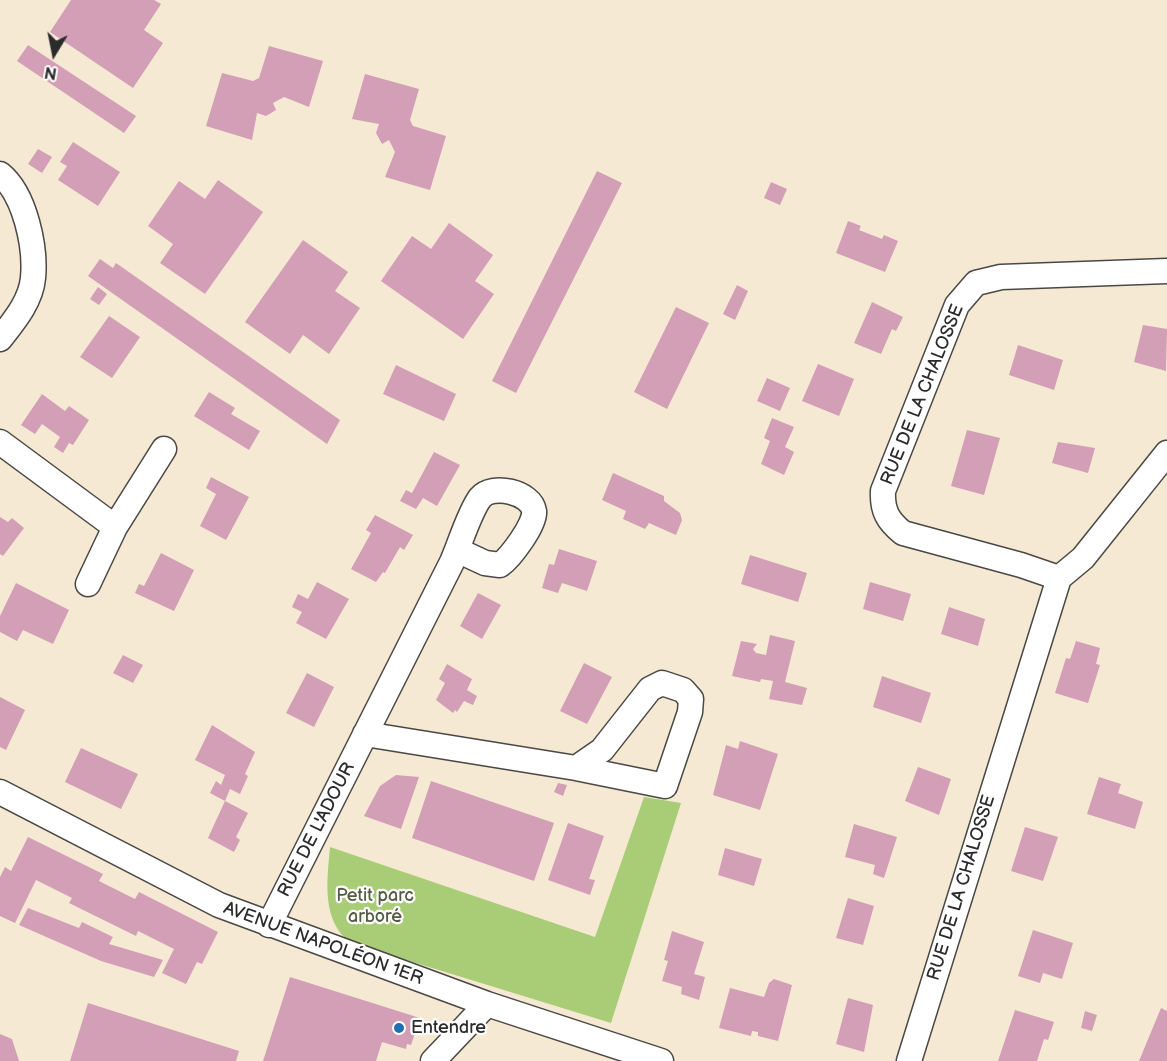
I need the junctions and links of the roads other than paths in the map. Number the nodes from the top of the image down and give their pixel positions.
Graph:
1 (0, 174) edge
2 (1167, 271) edge
3 (0, 339) edge
4 (0, 442) edge
5 (164, 449) dead end
6 (1167, 453) edge
7 (115, 527) junction
8 (457, 550) dead end
9 (1059, 578) junction
10 (88, 584) dead end
11 (365, 734) junction
12 (576, 768) junction
13 (0, 792) edge
14 (269, 925) junction
15 (487, 1004) junction
16 (433, 1061) edge
17 (661, 1061) edge
18 (909, 1061) edge

1 - 3 street
2 - 9 street, RUE DE LA CHALOSSE
4 - 7 street
5 - 7 street
6 - 9 street
7 - 10 street
8 - 11 street, RUE DE L'ADOUR
9 - 18 street, RUE DE LA CHALOSSE
11 - 12 street
11 - 14 street, RUE DE L'ADOUR
12 - 12 street
13 - 14 street, AVENUE NAPOLÉON 1ER
14 - 15 street, AVENUE NAPOLÉON 1ER
15 - 16 street
15 - 17 street, AVENUE NAPOLÉON 1ER

